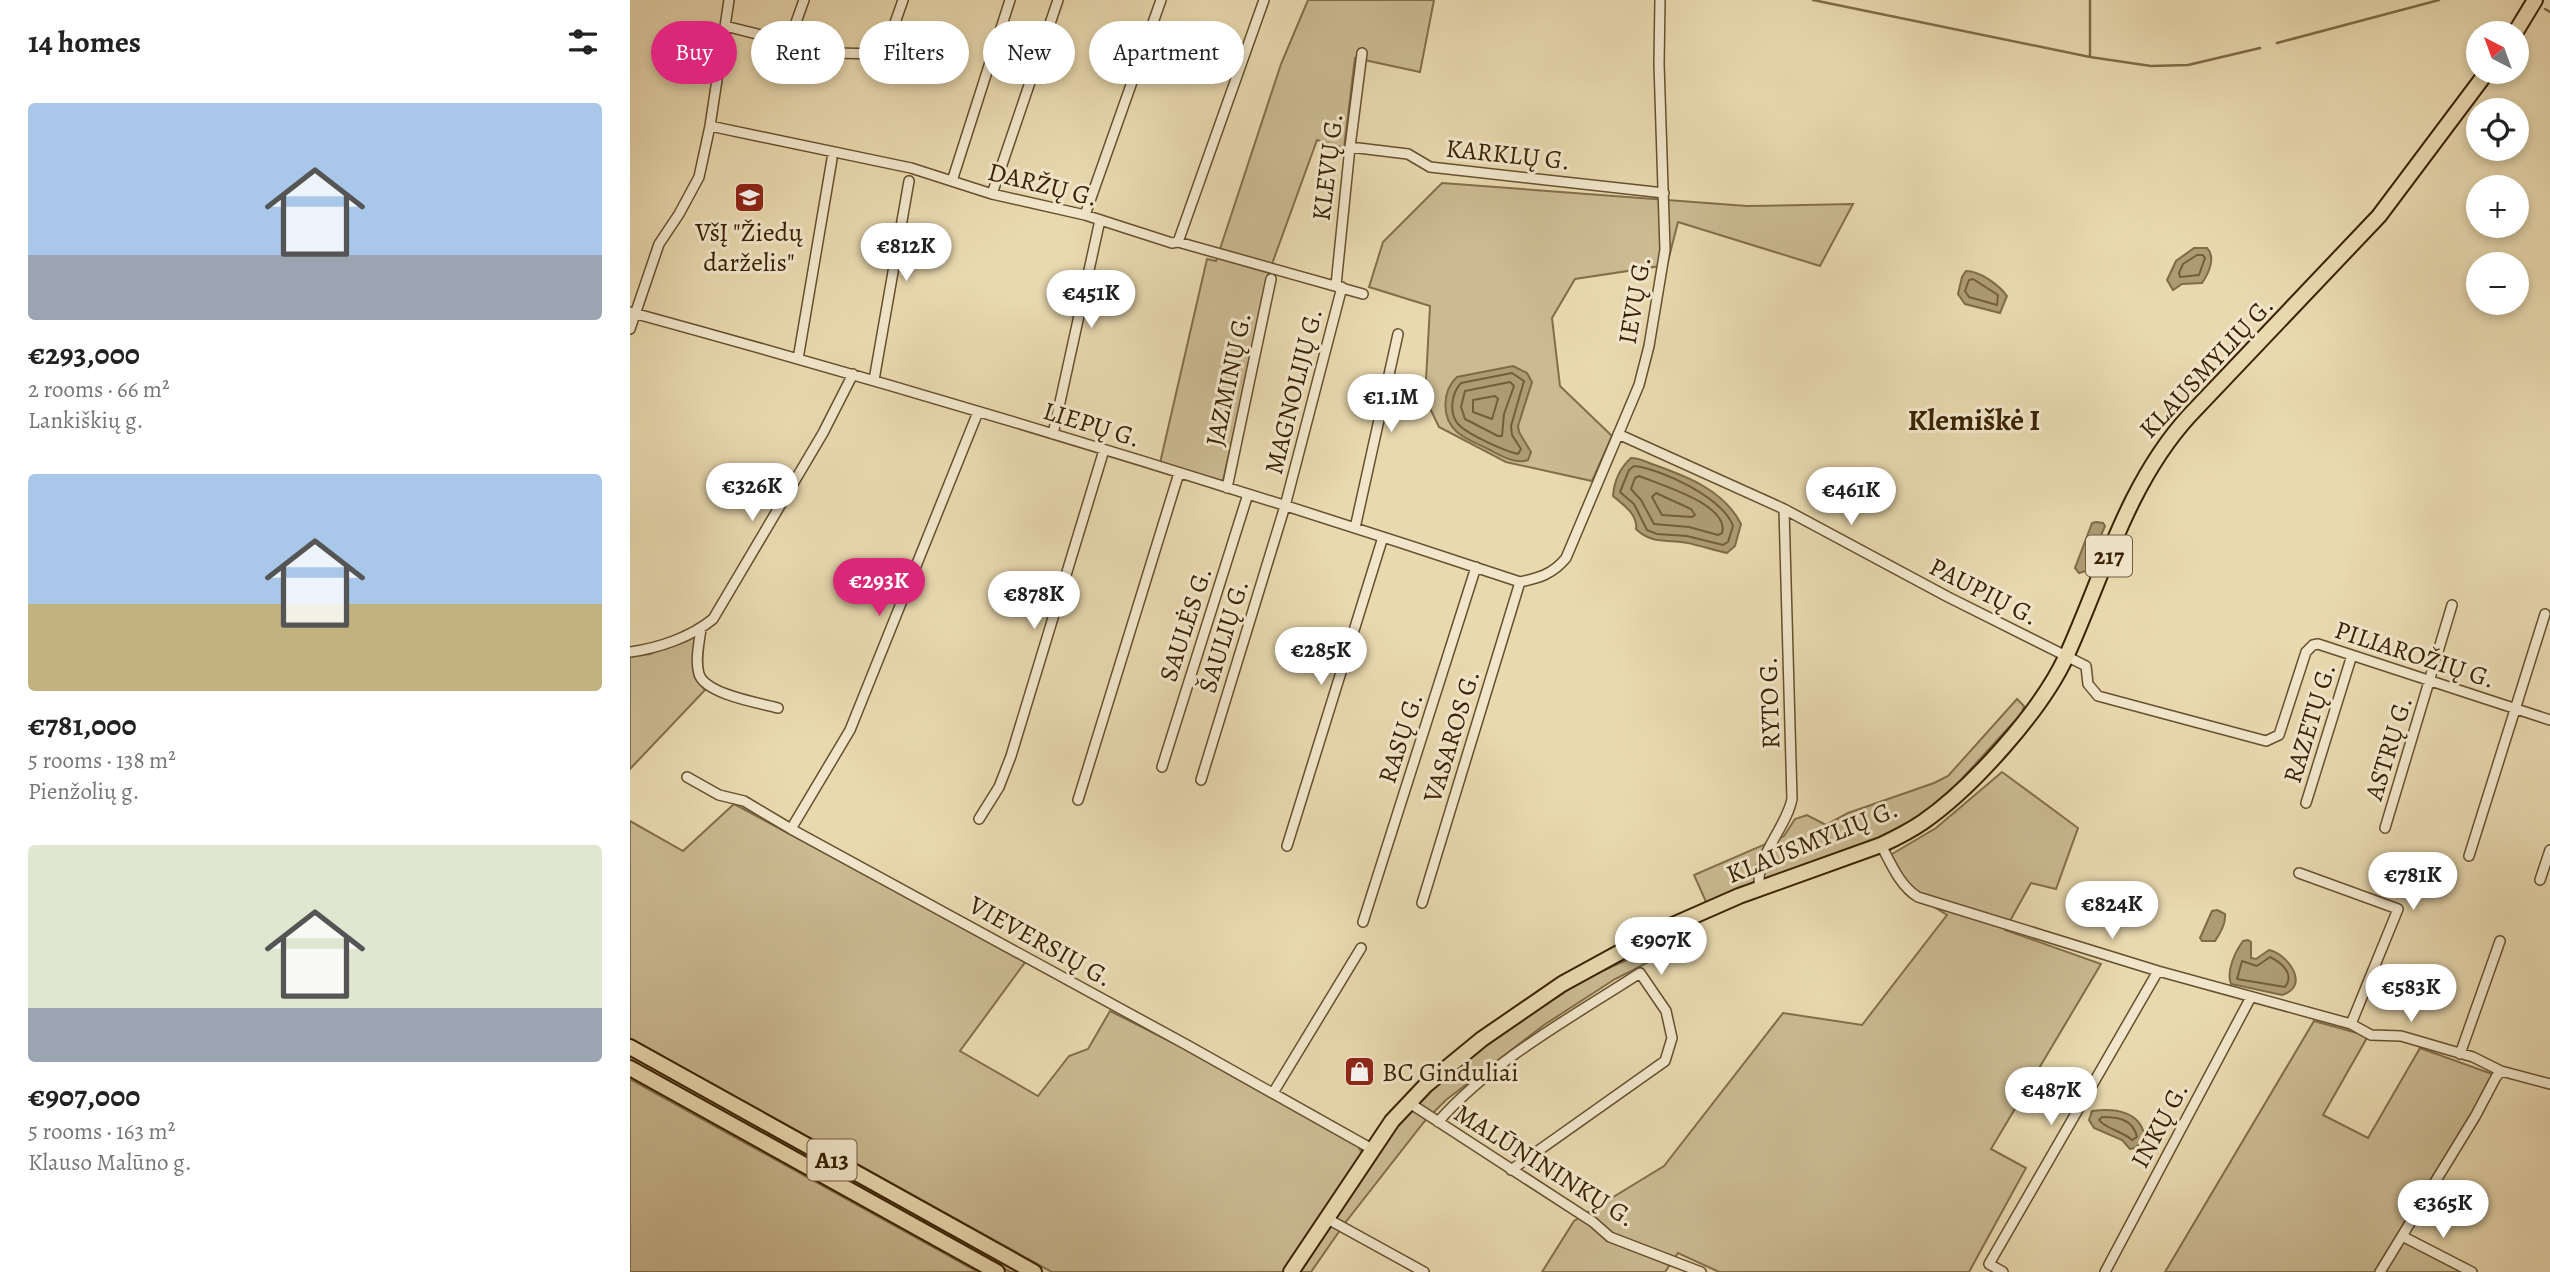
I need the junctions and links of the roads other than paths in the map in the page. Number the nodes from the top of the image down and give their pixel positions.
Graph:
1 (729, 0) edge
2 (804, 0) edge
3 (904, 0) edge
4 (1010, 0) edge
5 (1058, 0) edge
6 (1161, 0) edge
7 (1265, 0) edge
8 (1660, 0) edge
9 (2535, 0) edge
10 (726, 21) edge
11 (796, 21) edge
12 (2522, 21) edge
13 (845, 53) edge
14 (1363, 53) dead end
15 (716, 84) edge
16 (2478, 84) edge
17 (710, 126) junction
18 (1350, 147) junction
19 (832, 159) dead end
20 (909, 181) dead end
21 (952, 181) junction
22 (1664, 192) junction
23 (992, 194) junction
24 (1085, 215) junction
25 (1100, 220) junction
26 (1178, 242) junction
27 (1271, 279) dead end
28 (1339, 286) junction
29 (1363, 293) dead end
30 (632, 313) edge
31 (630, 328) edge
32 (1398, 334) dead end
33 (798, 359) junction
34 (853, 374) junction
35 (874, 380) junction
36 (978, 412) junction
37 (1053, 434) junction
38 (1618, 434) junction
39 (1104, 450) junction
40 (1179, 473) junction
41 (1227, 488) junction
42 (1248, 494) junction
43 (1285, 506) junction
44 (1784, 509) junction
45 (1355, 528) junction
46 (1383, 537) junction
47 (1475, 567) junction
48 (1520, 582) junction
49 (2452, 605) dead end
50 (2545, 614) dead end
51 (701, 629) junction
52 (630, 652) edge
53 (2352, 655) junction
54 (2066, 656) junction
55 (2431, 682) junction
56 (778, 708) dead end
57 (2517, 709) junction
58 (2550, 720) edge
59 (1161, 767) dead end
60 (687, 777) dead end
61 (1200, 780) dead end
62 (1079, 800) dead end
63 (2306, 803) dead end
64 (979, 819) dead end
65 (2385, 828) dead end
66 (791, 829) junction
67 (1881, 845) junction
68 (1287, 846) dead end
69 (2550, 850) edge
70 (2469, 856) dead end
71 (2299, 873) dead end
72 (2540, 880) dead end
73 (1760, 888) junction
74 (1422, 903) dead end
75 (1363, 922) dead end
76 (2500, 941) dead end
77 (1361, 948) dead end
78 (2158, 971) junction
79 (2251, 998) junction
80 (2351, 1024) junction
81 (630, 1047) edge
82 (2460, 1054) junction
83 (630, 1068) edge
84 (2501, 1071) junction
85 (2550, 1084) edge
86 (1273, 1093) junction
87 (1408, 1102) junction
88 (1438, 1122) junction
89 (1371, 1149) junction
90 (1511, 1170) junction
91 (1326, 1218) junction
92 (2402, 1236) junction
93 (997, 1272) edge
94 (1034, 1272) edge
95 (1291, 1272) edge
96 (1424, 1272) edge
97 (1701, 1272) edge
98 (2003, 1272) edge
99 (2105, 1272) edge
100 (2380, 1272) edge
101 (2472, 1272) edge

1 - 10 street
2 - 11 street
3 - 13 street
4 - 21 street
5 - 23 street
6 - 24 street
7 - 26 street
8 - 22 street, IEVŲ G.
9 - 12 main road
14 - 18 street, KLEVŲ G.
15 - 17 street
16 - 54 main road, KLAUSMYLIŲ G. / 217
17 - 21 street, DARŽŲ G.
17 - 30 street
18 - 22 street, KARKLŲ G.
18 - 28 street, KLEVŲ G.
19 - 33 street
20 - 35 street
21 - 23 street, DARŽŲ G.
22 - 38 street, IEVŲ G.
23 - 24 street, DARŽŲ G.
24 - 25 street, DARŽŲ G.
25 - 26 street, DARŽŲ G.
25 - 37 street
26 - 28 street, DARŽŲ G.
27 - 41 street, JAZMINŲ G.
28 - 29 street, DARŽŲ G.
28 - 43 street, MAGNOLIJŲ G.
30 - 31 street
30 - 33 street, LIEPŲ G.
32 - 45 street
33 - 34 street, LIEPŲ G.
34 - 35 street, LIEPŲ G.
34 - 51 street
35 - 36 street, LIEPŲ G.
36 - 37 street, LIEPŲ G.
36 - 66 street
37 - 39 street, LIEPŲ G.
38 - 44 street, PAUPIŲ G.
38 - 48 street, IEVŲ G.
39 - 40 street, LIEPŲ G.
39 - 64 street
40 - 41 street, LIEPŲ G.
40 - 62 street
41 - 42 street, LIEPŲ G.
42 - 43 street, LIEPŲ G.
42 - 59 street, SAULĖS G.
43 - 45 street, LIEPŲ G.
43 - 61 street, ŠAULIŲ G.
44 - 54 street, PAUPIŲ G.
44 - 73 street, RYTO G.
45 - 46 street, LIEPŲ G.
46 - 47 street, LIEPŲ G.
46 - 68 street
47 - 48 street, LIEPŲ G.
47 - 75 street, RASŲ G.
48 - 74 street, VASAROS G.
49 - 55 street, ASTRŲ G.
50 - 57 street
51 - 52 street
51 - 56 street
53 - 54 street, PILIAROŽIŲ G.
53 - 55 street, PILIAROŽIŲ G.
53 - 63 street, RAZETŲ G.
54 - 67 main road, KLAUSMYLIŲ G. / 217
55 - 57 street, PILIAROŽIŲ G.
55 - 65 street, ASTRŲ G.
57 - 58 street, PILIAROŽIŲ G.
57 - 70 street
60 - 66 street, VIEVERSIŲ G.
66 - 86 street, VIEVERSIŲ G.
67 - 73 main road, KLAUSMYLIŲ G. / 217
67 - 78 street
69 - 72 street
71 - 80 street
73 - 87 main road, KLAUSMYLIŲ G. / 217
76 - 82 street
77 - 86 street
78 - 79 street
78 - 98 street
79 - 80 street
79 - 99 street, INKŲ G.
80 - 82 street
81 - 94 main road, A13
82 - 84 street
83 - 93 main road, A13
84 - 85 street
84 - 92 street
86 - 89 street, VIEVERSIŲ G.
87 - 88 street, MALŪNININKŲ G.
87 - 89 main road, 217
88 - 90 street, MALŪNININKŲ G.
88 - 90 street
89 - 91 main road, 217
90 - 97 street, MALŪNININKŲ G.
91 - 95 main road, 217
91 - 96 street
92 - 100 street
92 - 101 street

